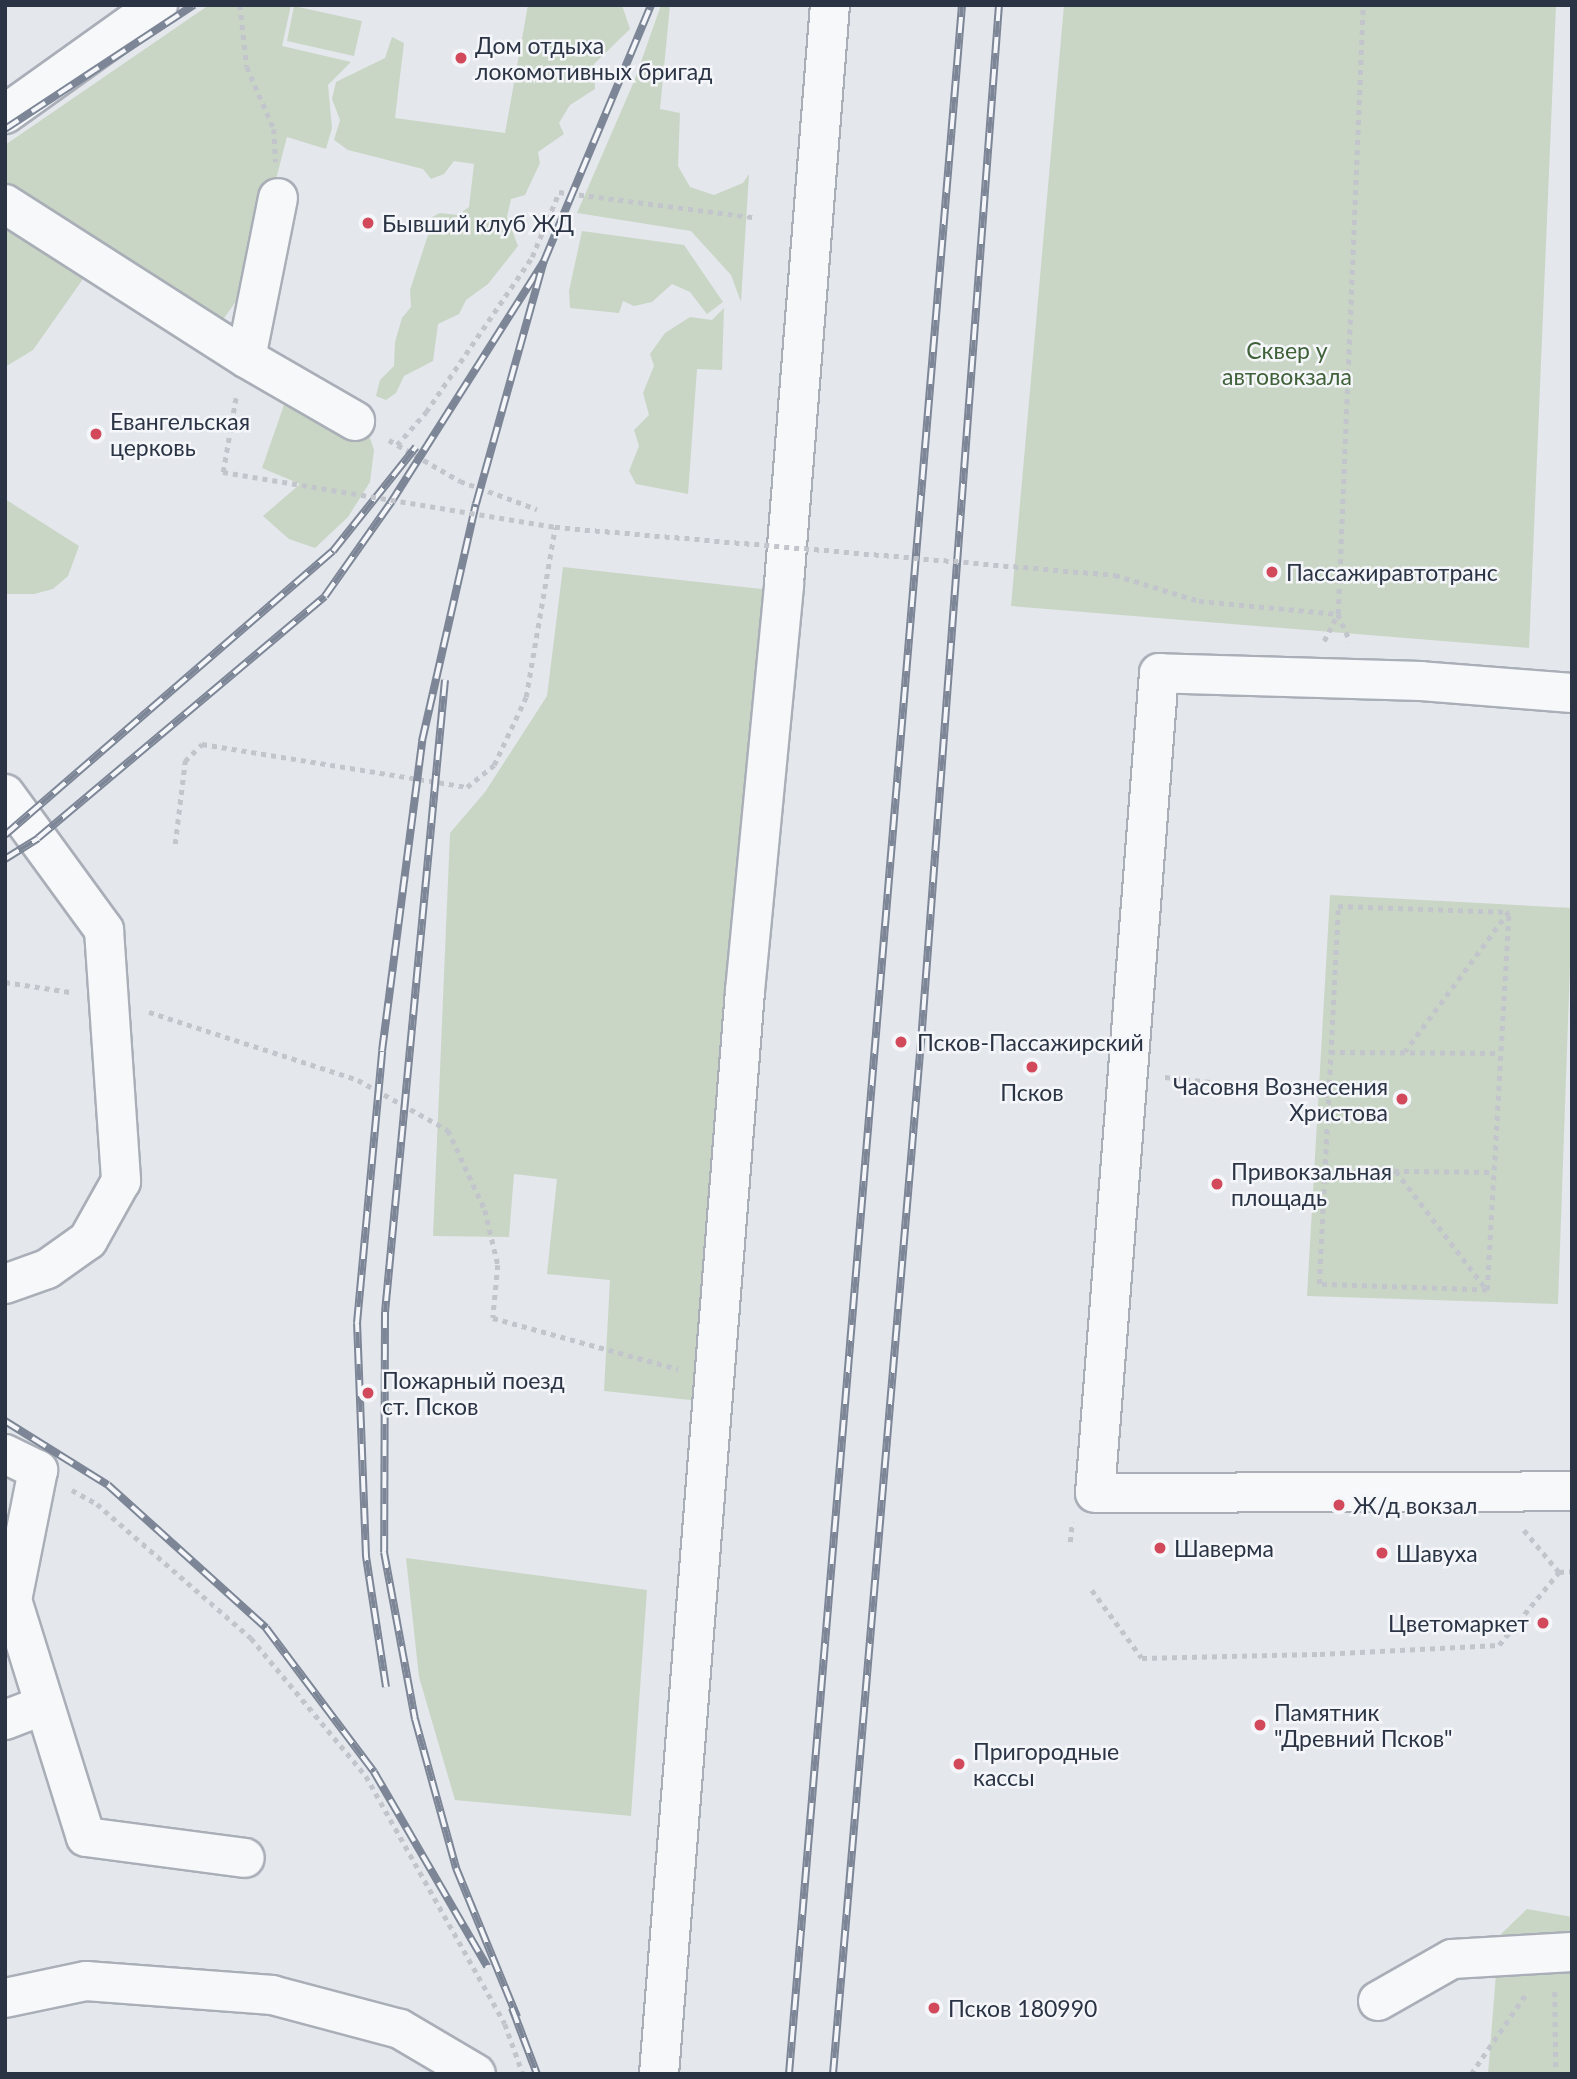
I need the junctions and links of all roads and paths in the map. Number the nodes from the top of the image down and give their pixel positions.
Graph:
1 (158, 5) edge
2 (240, 5) edge
3 (830, 5) edge
4 (1363, 5) edge
5 (5, 114) edge
6 (278, 198) joint
7 (5, 204) edge
8 (752, 217) dead end
9 (246, 358) junction
10 (231, 415) dead end
11 (355, 421) joint
12 (397, 445) junction
13 (537, 509) dead end
14 (555, 527) junction
15 (1338, 614) junction
16 (1319, 651) dead end
17 (1572, 692) edge
18 (5, 794) edge
19 (175, 844) dead end
20 (1508, 912) junction
21 (5, 982) edge
22 (111, 999) junction
23 (1330, 1052) junction
24 (1405, 1052) junction
25 (1500, 1053) junction
26 (1129, 1073) junction
27 (1328, 1095) junction
28 (1324, 1170) junction
29 (1396, 1171) junction
30 (1493, 1172) junction
31 (5, 1284) edge
32 (1487, 1290) junction
33 (714, 1378) junction
34 (22, 1462) edge
35 (1572, 1491) edge
36 (1516, 1520) dead end
37 (1572, 1571) edge
38 (1559, 1572) junction
39 (1092, 1590) dead end
40 (44, 1705) junction
41 (5, 1720) edge
42 (246, 1858) dead end
43 (1563, 1952) edge
44 (5, 1998) edge
45 (1378, 2001) dead end
46 (476, 2074) edge
47 (523, 2074) edge
48 (659, 2074) edge
49 (1471, 2074) edge
50 (1556, 2074) edge

1 - 5 street
2 - 6 path
3 - 33 street
4 - 15 path
6 - 9 street
7 - 9 street
8 - 12 path
9 - 11 street
10 - 14 path, bridge
11 - 12 path
12 - 13 path
14 - 15 path, bridge
14 - 19 path
15 - 16 path
17 - 26 street
18 - 22 street
20 - 23 path
20 - 24 path
20 - 25 path
21 - 22 path
22 - 31 street
22 - 33 path
23 - 24 path
23 - 27 path
24 - 25 path
25 - 30 path
26 - 27 path
26 - 35 street
27 - 28 path
28 - 29 path
28 - 32 path
29 - 30 path
29 - 32 path
30 - 32 path
33 - 48 street
34 - 40 street
34 - 47 path
36 - 38 path
37 - 38 path
38 - 39 path
40 - 41 street
40 - 42 street
43 - 45 street
43 - 49 path
43 - 50 path
44 - 46 street

